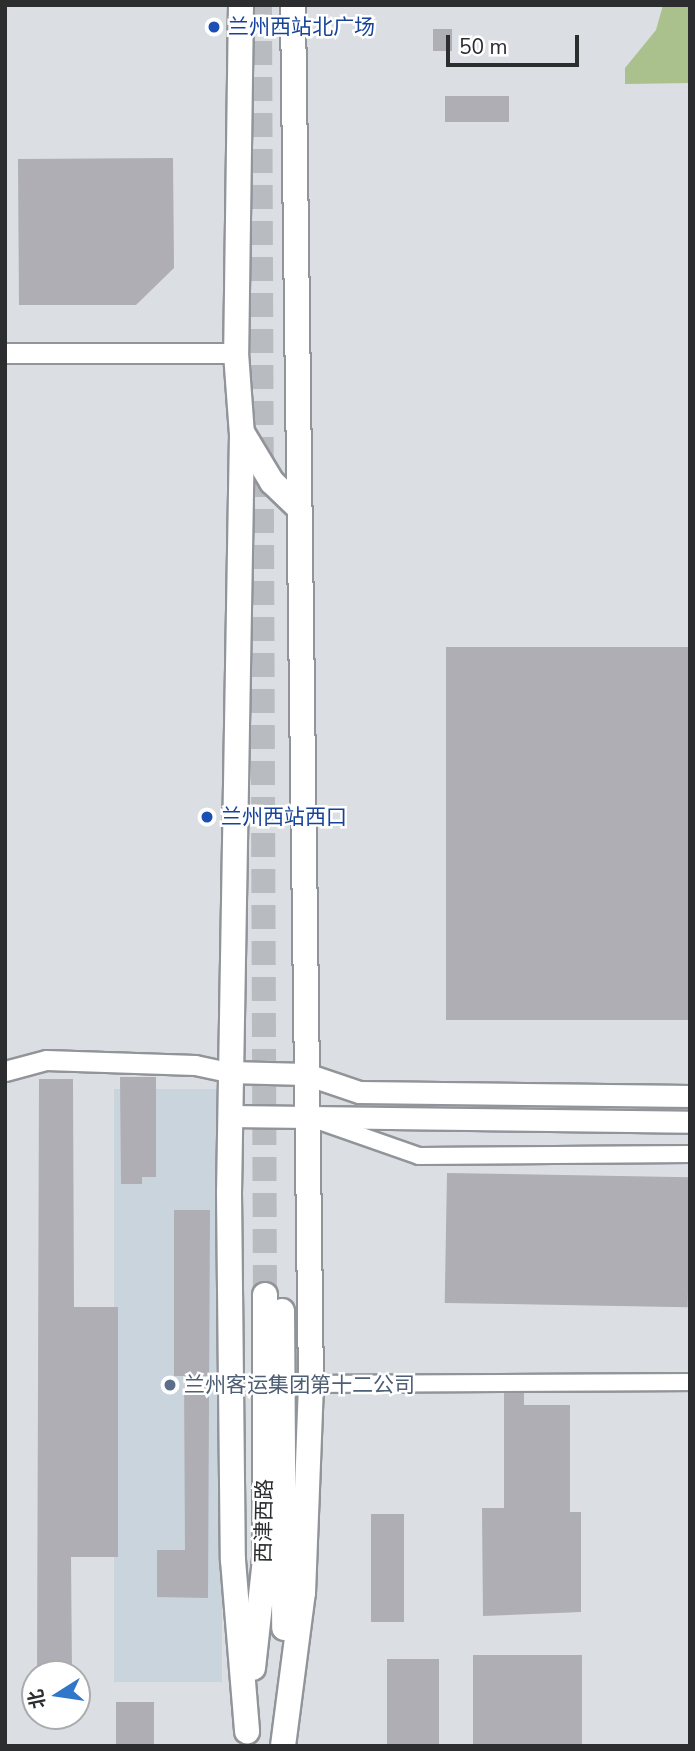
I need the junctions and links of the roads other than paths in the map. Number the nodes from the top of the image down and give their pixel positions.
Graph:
1 (242, 5) edge
2 (293, 5) edge
3 (5, 353) edge
4 (236, 353) junction
5 (242, 434) junction
6 (299, 508) junction
7 (5, 1071) edge
8 (229, 1072) junction
9 (306, 1074) junction
10 (690, 1096) edge
11 (229, 1116) junction
12 (306, 1116) junction
13 (690, 1122) edge
14 (690, 1154) edge
15 (690, 1382) edge
16 (311, 1384) junction
17 (282, 1717) junction
18 (247, 1738) edge
19 (283, 1746) edge

1 - 4 main road
2 - 6 main road, 西津西路
3 - 4 street
4 - 5 main road
5 - 6 main road
5 - 8 main road
6 - 9 main road, 西津西路
7 - 8 street
8 - 9 main road
8 - 11 main road
9 - 10 main road
9 - 12 main road, 西津西路
11 - 12 main road
11 - 18 main road
12 - 13 main road
12 - 14 street
12 - 16 main road, 西津西路
15 - 16 street
16 - 17 main road, 西津西路
17 - 18 main road, 西津西路
17 - 19 main road, 西津西路

